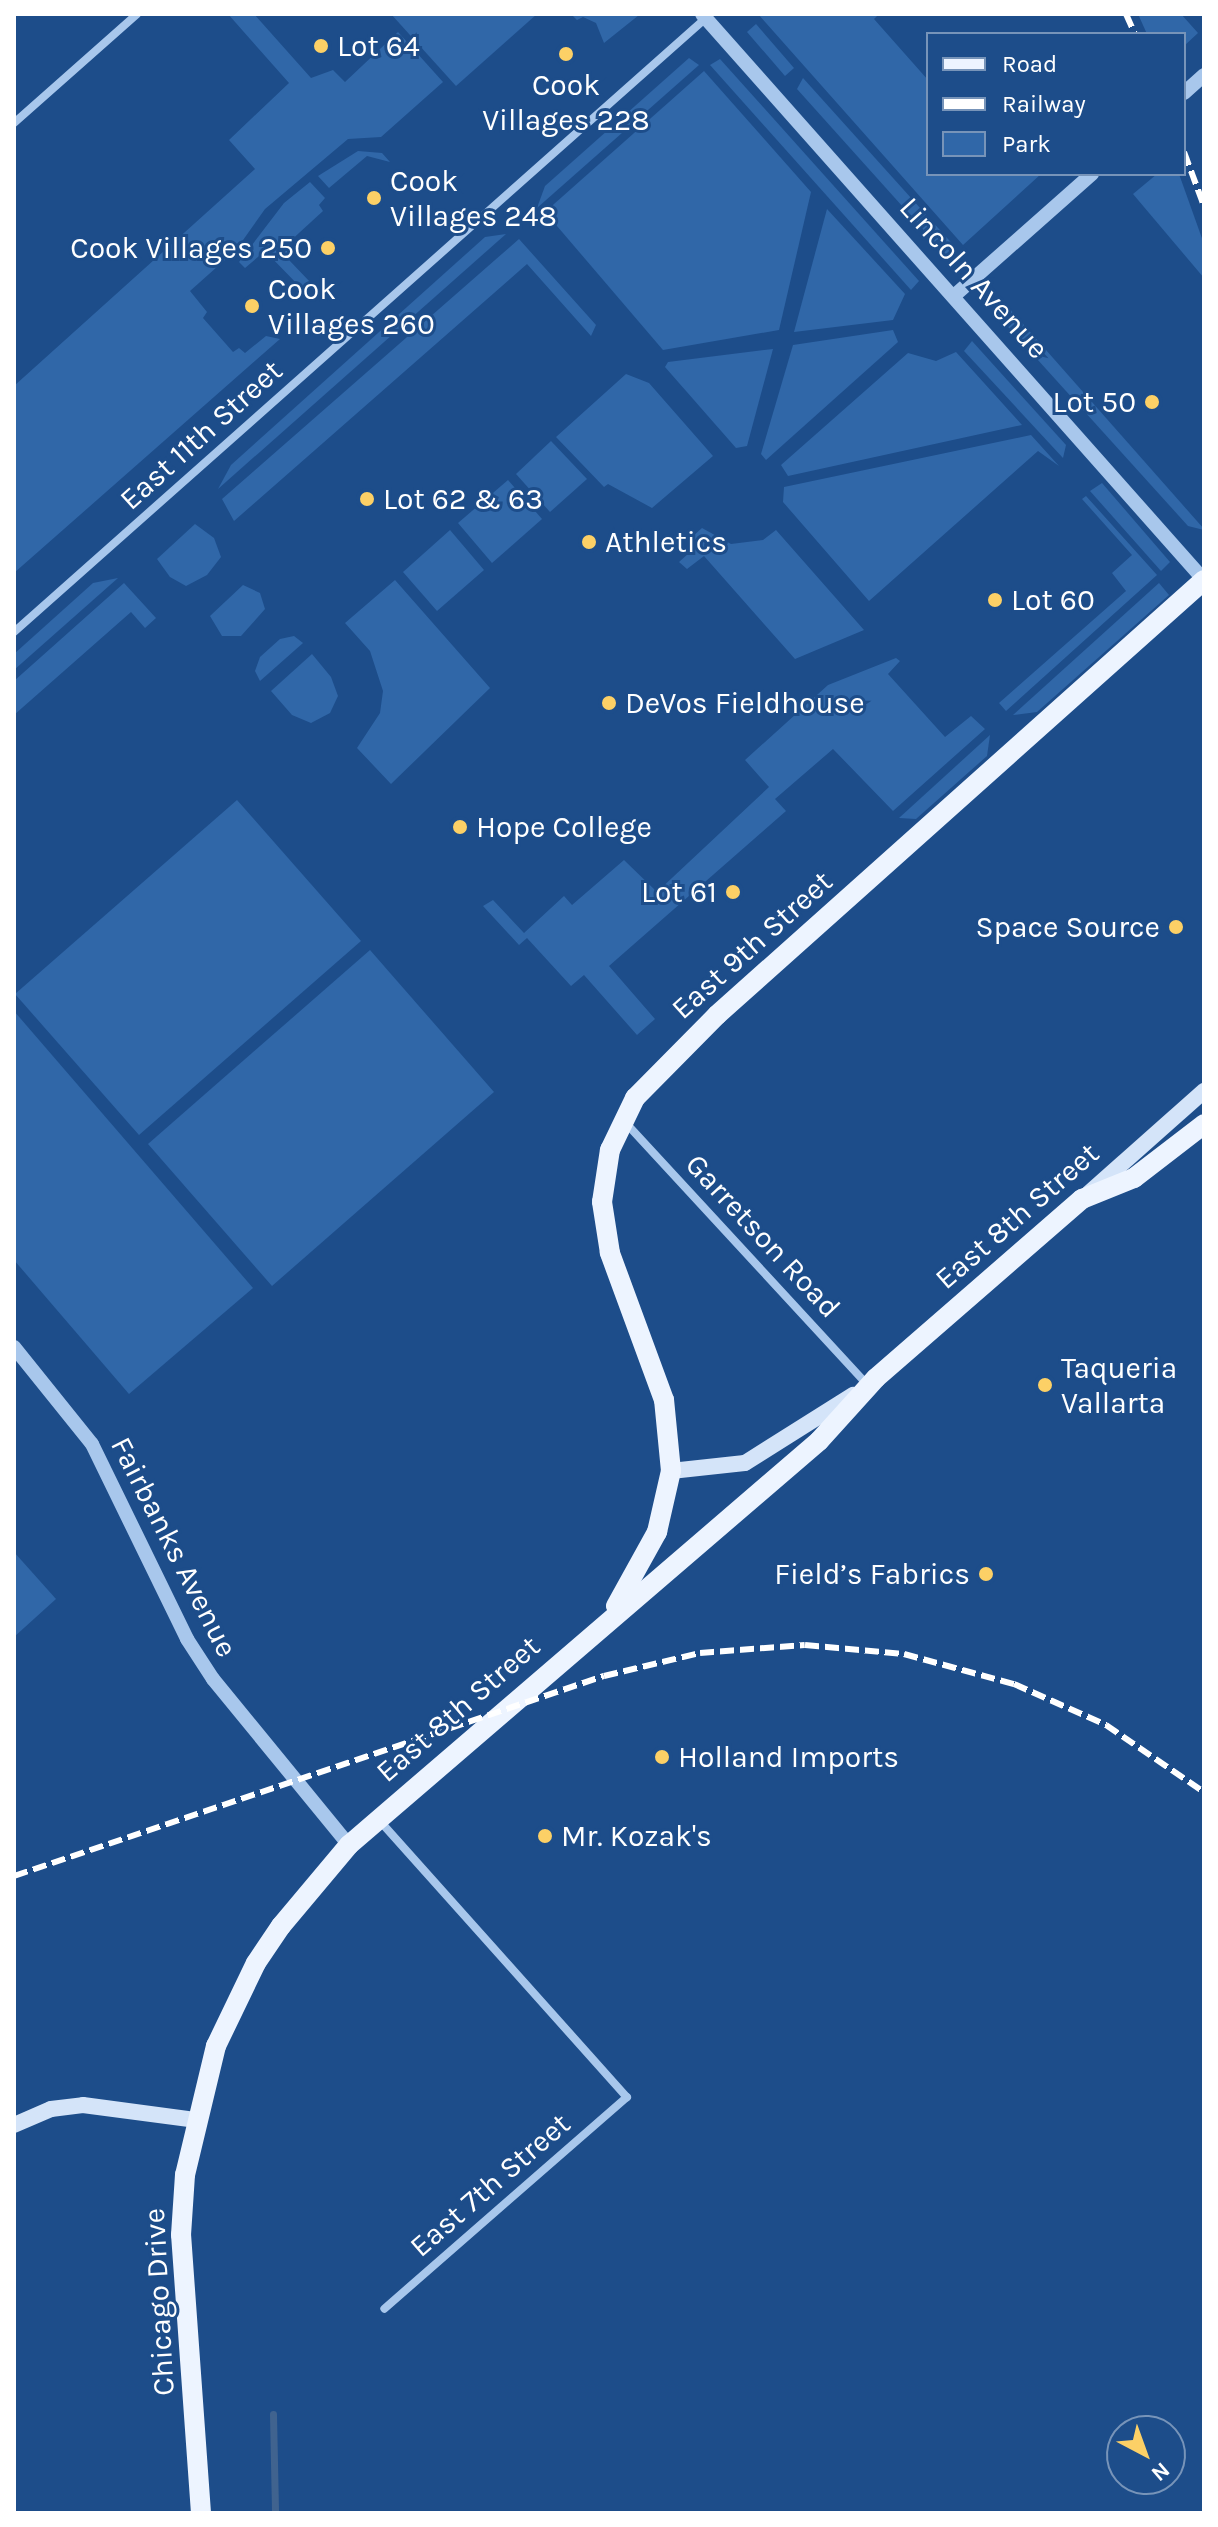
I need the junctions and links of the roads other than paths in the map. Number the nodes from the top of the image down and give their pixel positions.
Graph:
1 (137, 14) edge
2 (704, 16) edge
3 (1204, 75) edge
4 (1186, 91) edge
5 (14, 123) edge
6 (1090, 176) edge
7 (955, 295) junction
8 (1204, 580) edge
9 (14, 632) edge
10 (1204, 1091) edge
11 (623, 1120) junction
12 (1204, 1124) edge
13 (1082, 1199) junction
14 (14, 1347) edge
15 (868, 1385) junction
16 (671, 1471) junction
17 (607, 1619) junction
18 (378, 1820) junction
19 (349, 1845) junction
20 (195, 2120) junction
21 (14, 2125) edge
22 (384, 2309) dead end
23 (201, 2513) edge

1 - 5 street
2 - 7 street, Lincoln Avenue
2 - 9 street, East 11th Street
3 - 4 street
6 - 7 street
7 - 8 street, Lincoln Avenue
8 - 11 main road, East 9th Street
10 - 13 main road, East 8th Street
11 - 15 street, Garretson Road
11 - 16 main road, East 9th Street
12 - 13 main road
13 - 15 main road, East 8th Street
14 - 19 street, Fairbanks Avenue
15 - 16 main road, East 8th Street
15 - 17 main road, East 8th Street
16 - 17 main road, East 8th Street
17 - 18 main road, East 8th Street
18 - 19 main road, East 8th Street
18 - 22 street, East 7th Street
19 - 20 main road, Chicago Drive
20 - 21 main road
20 - 23 main road, Chicago Drive

